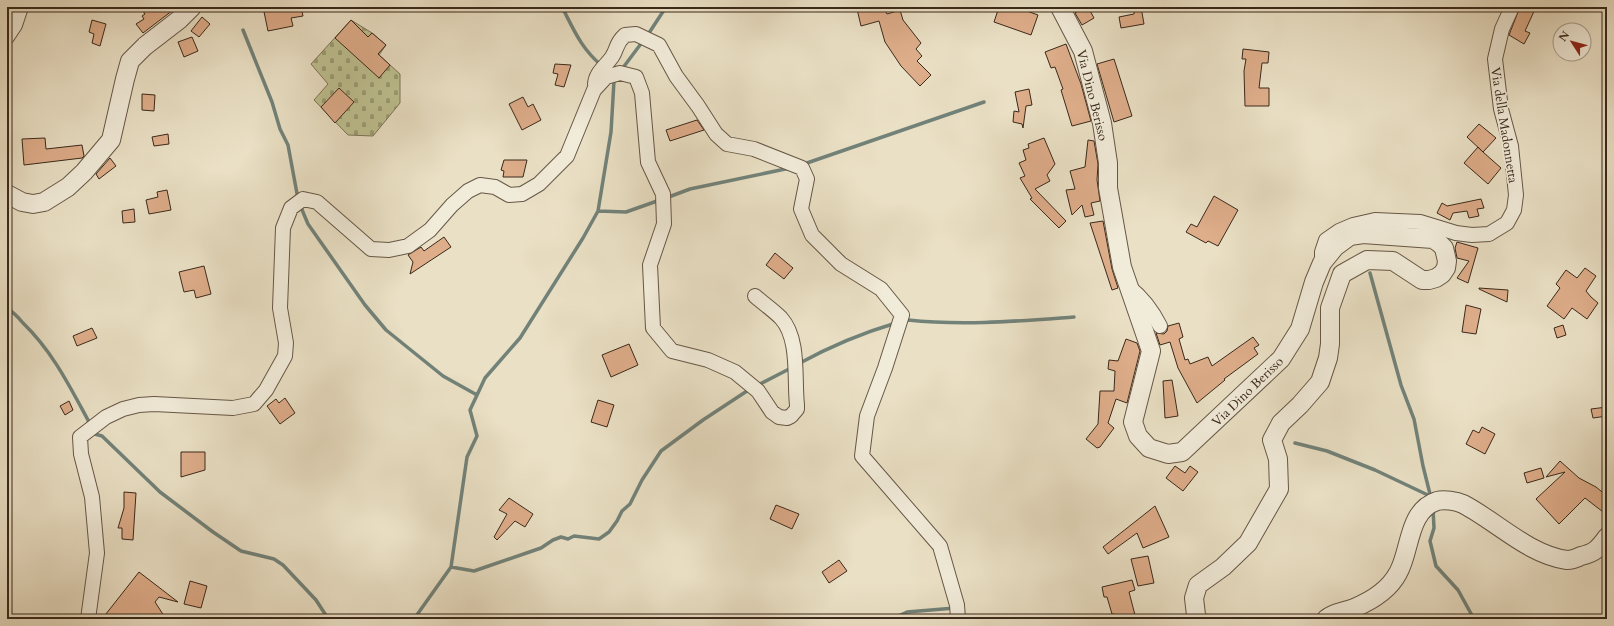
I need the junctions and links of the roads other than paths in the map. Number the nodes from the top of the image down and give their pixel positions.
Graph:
1 (21, 7) edge
2 (192, 7) edge
3 (1060, 7) edge
4 (1512, 7) edge
5 (7, 37) edge
6 (594, 90) junction
7 (7, 194) edge
8 (1322, 263) junction
9 (1129, 287) junction
10 (755, 296) dead end
11 (1160, 326) dead end
12 (1607, 537) edge
13 (88, 619) edge
14 (958, 619) edge
15 (1198, 619) edge
16 (1326, 619) edge

1 - 5 street
2 - 7 street
3 - 9 street, Via Dino Berisso
4 - 8 street, Via della Madonnetta
6 - 10 street
6 - 13 street
6 - 14 street
8 - 9 street, Via Dino Berisso
8 - 15 street, Via Dino Berisso
9 - 11 street
12 - 16 street

